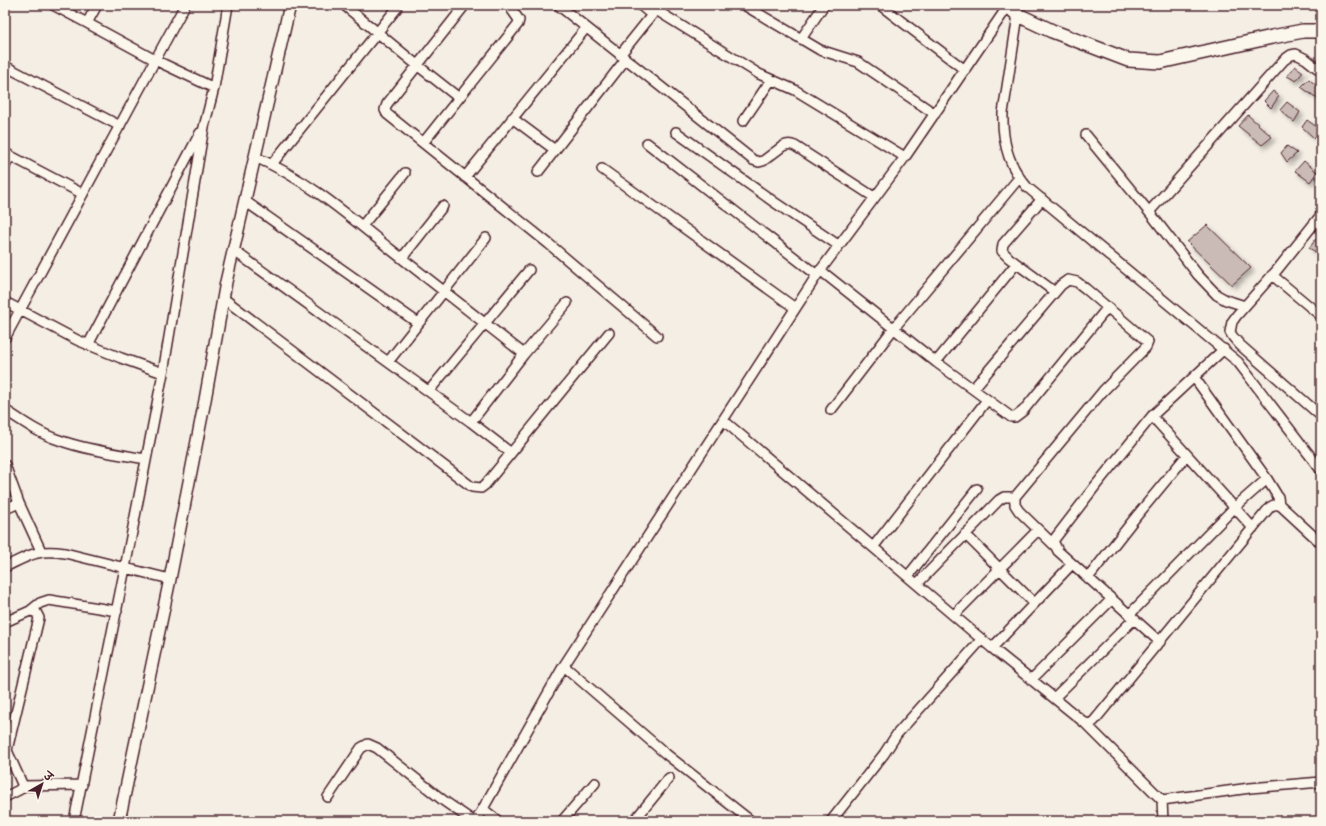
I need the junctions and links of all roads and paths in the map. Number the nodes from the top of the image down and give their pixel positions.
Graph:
1 (53, 5) edge
2 (97, 5) edge
3 (185, 5) edge
4 (228, 5) edge
5 (290, 5) edge
6 (344, 5) edge
7 (465, 5) edge
8 (512, 5) edge
9 (558, 5) edge
10 (640, 5) edge
11 (744, 5) edge
12 (824, 5) edge
13 (880, 5) edge
14 (397, 8) dead end
15 (1011, 9) edge
16 (656, 10) edge
17 (87, 23) junction
18 (586, 28) junction
19 (1321, 32) edge
20 (377, 33) junction
21 (801, 40) junction
22 (623, 58) junction
23 (155, 60) junction
24 (417, 65) junction
25 (5, 66) edge
26 (965, 70) junction
27 (1321, 71) edge
28 (771, 80) junction
29 (214, 88) junction
30 (459, 98) junction
31 (935, 114) junction
32 (512, 118) junction
33 (742, 121) dead end
34 (120, 126) junction
35 (204, 127) junction
36 (676, 132) dead end
37 (1086, 135) dead end
38 (423, 143) junction
39 (647, 143) dead end
40 (555, 150) junction
41 (8, 154) edge
42 (255, 156) junction
43 (905, 157) junction
44 (272, 164) junction
45 (5, 166) edge
46 (602, 170) dead end
47 (538, 172) dead end
48 (405, 173) dead end
49 (465, 177) junction
50 (1019, 178) junction
51 (83, 194) junction
52 (874, 197) junction
53 (1042, 199) junction
54 (245, 201) junction
55 (443, 206) dead end
56 (1150, 212) junction
57 (1319, 221) edge
58 (362, 226) junction
59 (486, 238) dead end
60 (838, 245) junction
61 (233, 250) junction
62 (402, 258) junction
63 (1016, 264) junction
64 (529, 270) dead end
65 (818, 272) junction
66 (1272, 275) junction
67 (444, 292) junction
68 (1055, 292) junction
69 (223, 298) junction
70 (5, 302) edge
71 (567, 303) dead end
72 (1245, 306) junction
73 (1108, 307) junction
74 (795, 308) junction
75 (21, 310) junction
76 (1321, 316) edge
77 (418, 323) junction
78 (485, 324) junction
79 (894, 328) junction
80 (609, 333) dead end
81 (658, 336) dead end
82 (5, 338) edge
83 (88, 345) junction
84 (1224, 349) junction
85 (524, 354) junction
86 (388, 362) junction
87 (936, 362) junction
88 (163, 373) junction
89 (1194, 377) junction
90 (973, 389) junction
91 (429, 391) junction
92 (988, 400) junction
93 (5, 410) edge
94 (831, 410) dead end
95 (1152, 416) junction
96 (1321, 416) edge
97 (723, 420) junction
98 (471, 422) junction
99 (511, 453) junction
100 (1187, 455) junction
101 (146, 459) junction
102 (5, 465) edge
103 (1321, 470) edge
104 (1267, 479) junction
105 (977, 489) dead end
106 (1015, 497) junction
107 (19, 503) junction
108 (1279, 505) junction
109 (1234, 508) junction
110 (5, 509) edge
111 (1253, 528) junction
112 (1038, 530) junction
113 (965, 534) junction
114 (1321, 543) edge
115 (1054, 545) junction
116 (874, 546) junction
117 (41, 551) junction
118 (1072, 564) junction
119 (5, 567) edge
120 (125, 568) junction
121 (1000, 569) junction
122 (908, 576) junction
123 (1088, 578) junction
124 (170, 579) junction
125 (917, 584) junction
126 (1112, 599) junction
127 (1034, 603) junction
128 (30, 611) junction
129 (117, 611) junction
130 (954, 615) junction
131 (1132, 617) junction
132 (5, 622) edge
133 (982, 639) junction
134 (1160, 642) junction
135 (992, 648) junction
136 (564, 666) junction
137 (1031, 680) junction
138 (1054, 698) junction
139 (1087, 724) junction
140 (6, 748) edge
141 (669, 778) dead end
142 (1321, 782) edge
143 (595, 783) dead end
144 (82, 784) junction
145 (23, 786) junction
146 (5, 797) edge
147 (328, 797) dead end
148 (1162, 800) junction
149 (483, 809) junction
150 (74, 821) edge
151 (119, 821) edge
152 (473, 821) edge
153 (476, 821) edge
154 (498, 821) edge
155 (562, 821) edge
156 (634, 821) edge
157 (751, 821) edge
158 (831, 821) edge
159 (1163, 821) edge

1 - 17 street
2 - 17 street
3 - 23 street
4 - 29 street
5 - 42 street
6 - 20 street
7 - 24 street
8 - 30 street
9 - 18 street
10 - 16 street
11 - 21 street
12 - 21 street
13 - 26 street
14 - 20 street
15 - 19 main road
15 - 26 street
15 - 50 street
16 - 22 street
16 - 28 street
17 - 23 street
18 - 22 street
18 - 32 street
20 - 24 street
20 - 44 street
21 - 31 street
22 - 40 street
22 - 52 street
23 - 29 street
23 - 34 street
24 - 30 street
24 - 38 street
25 - 34 street
26 - 31 street
27 - 56 street
28 - 33 street
28 - 43 street
29 - 35 street
30 - 38 street
31 - 43 street
32 - 40 street
32 - 49 street
34 - 51 street
35 - 83 street
35 - 88 street
36 - 60 street
37 - 56 street
38 - 49 street
39 - 65 street
40 - 47 street
41 - 45 street
41 - 51 street
42 - 44 street
42 - 54 street
43 - 52 street
44 - 58 street
46 - 74 street
48 - 58 street
49 - 81 street
50 - 53 street
50 - 79 street
51 - 75 street
52 - 60 street
53 - 63 street
53 - 84 street
54 - 61 street
54 - 77 street
55 - 62 street
56 - 72 street
57 - 66 street
58 - 62 street
59 - 67 street
60 - 65 street
61 - 69 street
61 - 86 street
62 - 67 street
63 - 68 street
63 - 87 street
64 - 78 street
65 - 74 street
65 - 79 street
66 - 72 street
66 - 76 street
67 - 77 street
67 - 78 street
68 - 73 street
68 - 90 street
69 - 99 street
69 - 124 street
70 - 75 street
71 - 85 street
72 - 96 street
73 - 92 street
73 - 106 street
74 - 97 street
75 - 82 street
75 - 83 street
77 - 86 street
78 - 85 street
78 - 91 street
79 - 87 street
79 - 94 street
80 - 99 street
83 - 88 street
84 - 89 street
84 - 103 street
85 - 98 street
86 - 91 street
87 - 90 street
88 - 101 street
89 - 95 street
89 - 104 street
90 - 92 street
91 - 98 street
92 - 116 street
93 - 101 street
95 - 100 street
95 - 115 street
97 - 116 street
97 - 136 street
98 - 99 street
100 - 109 street
100 - 123 street
101 - 120 street
102 - 107 street
104 - 108 street
104 - 109 street
105 - 122 street
106 - 112 street
106 - 113 street
107 - 110 street
107 - 117 street
108 - 111 street
108 - 114 street
109 - 111 street
109 - 131 street
111 - 134 street
112 - 115 street
112 - 121 street
113 - 121 street
113 - 125 street
115 - 118 street
116 - 122 street
117 - 119 street
117 - 120 street
118 - 123 street
118 - 127 street
120 - 124 street
120 - 129 street
121 - 127 street
121 - 130 street
122 - 125 street
123 - 126 street
124 - 151 street
125 - 130 street
126 - 131 street
126 - 137 street
127 - 135 street
128 - 129 street
128 - 132 street
128 - 140 street
129 - 144 street
130 - 133 street
131 - 134 street
131 - 138 street
133 - 135 street
133 - 158 street
134 - 139 street
135 - 137 street
136 - 149 street
136 - 157 street
137 - 138 street
138 - 139 street
139 - 148 street
140 - 145 street
141 - 156 street
142 - 148 street
143 - 155 street
144 - 145 street
144 - 150 street
145 - 146 street
147 - 152 street
148 - 159 street
149 - 153 street
149 - 154 street

